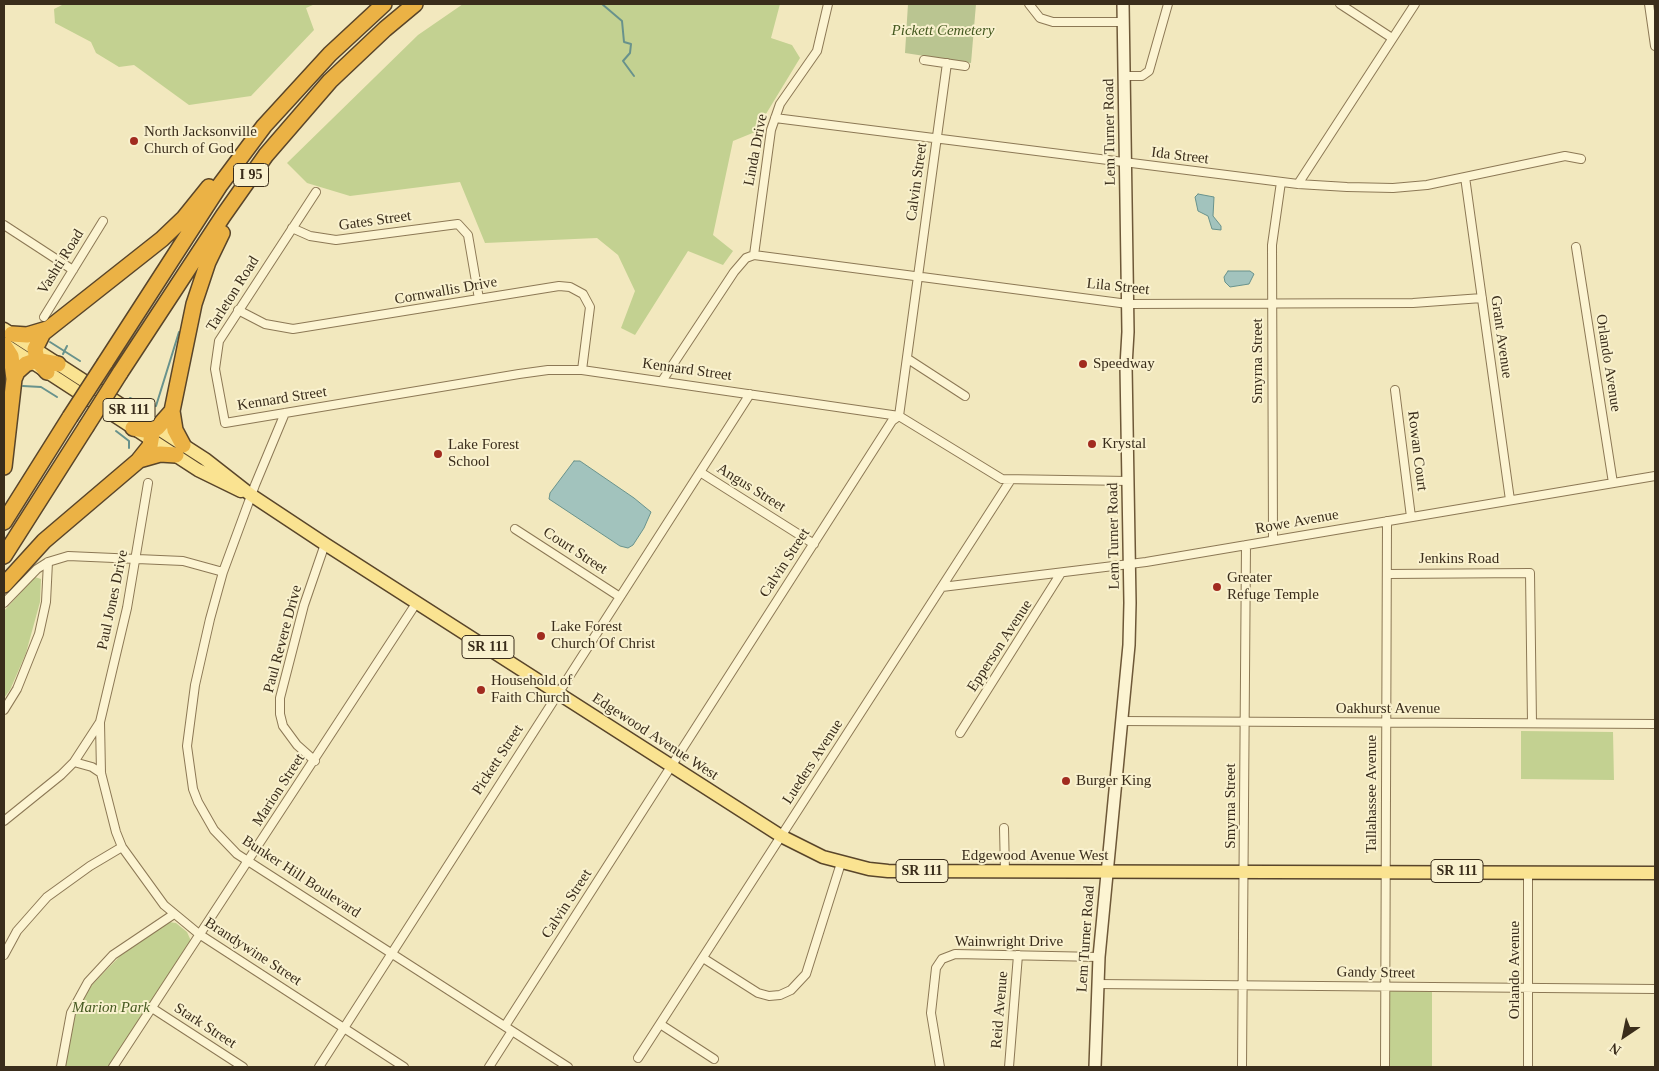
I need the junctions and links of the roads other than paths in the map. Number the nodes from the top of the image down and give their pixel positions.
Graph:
1 (384, 4) edge
2 (415, 4) edge
3 (828, 4) edge
4 (1029, 4) edge
5 (1124, 4) edge
6 (1168, 4) edge
7 (1340, 4) edge
8 (1415, 4) edge
9 (1649, 4) edge
10 (1124, 22) junction
11 (1392, 38) junction
12 (1655, 46) edge
13 (924, 60) dead end
14 (947, 63) junction
15 (965, 66) dead end
16 (1124, 76) junction
17 (274, 112) junction
18 (297, 117) junction
19 (775, 118) junction
20 (936, 138) junction
21 (1581, 159) dead end
22 (1126, 163) junction
23 (1465, 177) junction
24 (1281, 182) junction
25 (1298, 184) junction
26 (316, 192) dead end
27 (103, 221) dead end
28 (4, 225) edge
29 (292, 228) junction
30 (1576, 246) dead end
31 (750, 256) junction
32 (73, 270) junction
33 (918, 277) junction
34 (1482, 298) junction
35 (479, 299) junction
36 (1128, 304) junction
37 (1272, 304) junction
38 (238, 310) junction
39 (47, 322) junction
40 (6, 338) edge
41 (908, 359) junction
42 (41, 361) junction
43 (582, 370) junction
44 (14, 379) junction
45 (662, 381) junction
46 (1395, 390) dead end
47 (750, 394) junction
48 (964, 396) dead end
49 (172, 411) junction
50 (285, 413) junction
51 (898, 416) junction
52 (225, 422) joint
53 (147, 429) junction
54 (179, 450) junction
55 (138, 461) junction
56 (4, 467) edge
57 (700, 472) junction
58 (1655, 476) edge
59 (1010, 481) junction
60 (1128, 481) junction
61 (148, 483) dead end
62 (1613, 483) junction
63 (251, 495) junction
64 (1510, 500) junction
65 (1411, 517) junction
66 (1387, 520) junction
67 (4, 522) edge
68 (515, 529) dead end
69 (1273, 540) junction
70 (325, 544) junction
71 (814, 544) junction
72 (1246, 544) junction
73 (4, 556) edge
74 (136, 560) junction
75 (48, 562) junction
76 (1130, 564) junction
77 (223, 572) junction
78 (1061, 573) junction
79 (1388, 574) junction
80 (4, 585) edge
81 (942, 587) junction
82 (620, 596) junction
83 (417, 602) junction
84 (4, 603) edge
85 (557, 693) junction
86 (4, 710) edge
87 (1121, 721) junction
88 (100, 722) junction
89 (1245, 722) junction
90 (1386, 723) junction
91 (1532, 723) junction
92 (1655, 724) edge
93 (960, 733) dead end
94 (315, 761) junction
95 (74, 762) junction
96 (672, 766) junction
97 (101, 773) junction
98 (4, 821) edge
99 (1004, 828) dead end
100 (116, 832) joint
101 (781, 836) junction
102 (122, 847) junction
103 (248, 861) junction
104 (841, 863) junction
105 (1386, 871) junction
106 (1005, 872) junction
107 (1106, 872) junction
108 (1244, 872) junction
109 (1528, 872) junction
110 (1655, 873) edge
111 (174, 914) junction
112 (199, 934) junction
113 (392, 953) junction
114 (4, 955) edge
115 (1018, 955) junction
116 (1099, 957) junction
117 (703, 958) junction
118 (1097, 984) junction
119 (1243, 986) junction
120 (1385, 986) junction
121 (1528, 988) junction
122 (1655, 989) edge
123 (152, 1008) junction
124 (660, 1024) junction
125 (505, 1026) junction
126 (344, 1028) junction
127 (512, 1031) junction
128 (638, 1058) dead end
129 (714, 1059) dead end
130 (61, 1067) edge
131 (114, 1067) edge
132 (243, 1067) edge
133 (319, 1067) edge
134 (404, 1067) edge
135 (489, 1067) edge
136 (568, 1067) edge
137 (940, 1067) edge
138 (1009, 1067) edge
139 (1094, 1067) edge
140 (1242, 1067) edge
141 (1385, 1067) edge
142 (1528, 1067) edge

1 - 17 highway, I 95
2 - 18 highway, I 95
3 - 19 street, Linda Drive
4 - 10 street
5 - 10 main road, Lem Turner Road
6 - 16 street
7 - 11 street
8 - 11 street
9 - 12 street
10 - 16 main road, Lem Turner Road
11 - 25 street
13 - 14 street
14 - 15 street
14 - 20 street, Calvin Street
16 - 22 main road, Lem Turner Road
17 - 39 highway
17 - 67 highway, I 95, bridge
18 - 49 highway
18 - 73 highway, I 95, bridge
19 - 20 street, Ida Street
19 - 31 street, Linda Drive
20 - 22 street, Ida Street
20 - 33 street, Calvin Street
21 - 23 street, Ida Street
22 - 24 street, Ida Street
22 - 36 main road, Lem Turner Road
23 - 25 street, Ida Street
23 - 34 street, Grant Avenue
24 - 25 street, Ida Street
24 - 37 street, Smyrna Street
26 - 29 street, Tarleton Road
27 - 32 street, Vashti Road
28 - 32 street
29 - 35 street, Gates Street
29 - 38 street, Tarleton Road
30 - 62 street, Orlando Avenue
31 - 33 street, Lila Street
31 - 45 street
32 - 39 street, Vashti Road
33 - 36 street, Lila Street
33 - 41 street, Calvin Street
34 - 37 street, Lila Street
34 - 64 street, Grant Avenue
35 - 38 street, Cornwallis Drive
35 - 43 street, Cornwallis Drive
36 - 37 street, Lila Street
36 - 60 main road, Lem Turner Road
37 - 69 street, Smyrna Street
38 - 52 street, Tarleton Road
39 - 40 highway
39 - 42 highway
40 - 42 main road, Edgewood Avenue West / SR 111
40 - 44 highway
41 - 48 street
41 - 51 street, Calvin Street
42 - 44 highway
42 - 53 main road, Edgewood Avenue West / SR 111
43 - 45 street, Kennard Street
43 - 50 street, Kennard Street
44 - 56 highway
45 - 47 street, Kennard Street
46 - 65 street, Rowan Court
47 - 51 street, Kennard Street
47 - 57 street, Pickett Street
49 - 53 highway
49 - 54 highway
50 - 52 street, Kennard Street
50 - 63 street, Bunker Hill Boulevard
51 - 59 street, Kennard Street
51 - 71 street, Calvin Street
53 - 54 main road, Edgewood Avenue West / SR 111
53 - 55 highway
54 - 55 highway
54 - 63 main road, Edgewood Avenue West / SR 111
55 - 80 highway
57 - 71 street, Angus Street
57 - 82 street, Pickett Street
58 - 62 street, Rowe Avenue
59 - 60 street, Kennard Street
59 - 81 street, Lueders Avenue
60 - 76 main road, Lem Turner Road
61 - 74 street, Paul Jones Drive
62 - 64 street, Rowe Avenue
63 - 70 main road, Edgewood Avenue West / SR 111
63 - 77 street, Bunker Hill Boulevard
64 - 65 street, Rowe Avenue
65 - 66 street, Rowe Avenue
66 - 69 street, Rowe Avenue
66 - 79 street, Tallahassee Avenue
68 - 82 street, Court Street
69 - 72 street, Rowe Avenue
70 - 83 main road, Edgewood Avenue West / SR 111
70 - 94 street, Paul Revere Drive
71 - 96 street, Calvin Street
72 - 76 street, Rowe Avenue
72 - 89 street, Smyrna Street
74 - 75 street
74 - 77 street
74 - 88 street, Paul Jones Drive
75 - 84 street
75 - 86 street
76 - 78 street, Rowe Avenue
76 - 87 main road, Lem Turner Road
77 - 103 street, Bunker Hill Boulevard
78 - 81 street, Rowe Avenue
78 - 93 street, Epperson Avenue
79 - 90 street, Tallahassee Avenue
79 - 91 street, Jenkins Road
81 - 101 street, Lueders Avenue
82 - 85 street, Pickett Street
83 - 85 main road, Edgewood Avenue West / SR 111
83 - 94 street, Marion Street
85 - 96 main road, Edgewood Avenue West / SR 111
85 - 113 street, Pickett Street
87 - 89 street, Oakhurst Avenue
87 - 107 main road, Lem Turner Road
88 - 95 street, Paul Jones Drive
88 - 97 street, Paul Jones Drive
89 - 90 street, Oakhurst Avenue
89 - 108 street, Smyrna Street
90 - 91 street, Oakhurst Avenue
90 - 105 street, Tallahassee Avenue
91 - 92 street, Oakhurst Avenue
94 - 103 street, Marion Street
95 - 97 street
95 - 98 street, Paul Jones Drive
96 - 101 main road, Edgewood Avenue West / SR 111
96 - 125 street, Calvin Street
97 - 100 street, Paul Jones Drive
99 - 106 street
100 - 102 street, Brandywine Street
101 - 104 main road, Edgewood Avenue West / SR 111
101 - 117 street, Lueders Avenue
102 - 111 street, Brandywine Street
102 - 114 street
103 - 112 street, Marion Street
103 - 113 street, Bunker Hill Boulevard
104 - 106 main road, Edgewood Avenue West / SR 111
104 - 117 street
105 - 108 main road, Edgewood Avenue West / SR 111
105 - 109 main road, Edgewood Avenue West / SR 111
105 - 120 street, Tallahassee Avenue
106 - 107 main road, Edgewood Avenue West / SR 111
107 - 108 main road, Edgewood Avenue West / SR 111
107 - 116 main road, Lem Turner Road
108 - 119 street, Smyrna Street
109 - 110 main road, Edgewood Avenue West / SR 111
109 - 121 street, Orlando Avenue
111 - 112 street, Brandywine Street
111 - 130 street
112 - 123 street, Marion Street
112 - 126 street, Brandywine Street
113 - 125 street, Bunker Hill Boulevard
113 - 126 street, Pickett Street
115 - 116 street, Wainwright Drive
115 - 137 street, Wainwright Drive
115 - 138 street, Reid Avenue
116 - 118 main road, Lem Turner Road
117 - 124 street, Lueders Avenue
118 - 119 street, Gandy Street
118 - 139 main road, Lem Turner Road
119 - 120 street, Gandy Street
119 - 140 street, Smyrna Street
120 - 121 street, Gandy Street
120 - 141 street, Tallahassee Avenue
121 - 122 street, Gandy Street
121 - 142 street, Orlando Avenue
123 - 131 street, Marion Street
123 - 132 street, Stark Street
124 - 128 street, Lueders Avenue
124 - 129 street
125 - 127 street, Bunker Hill Boulevard
126 - 133 street, Pickett Street
126 - 134 street, Brandywine Street
127 - 135 street
127 - 136 street, Bunker Hill Boulevard

